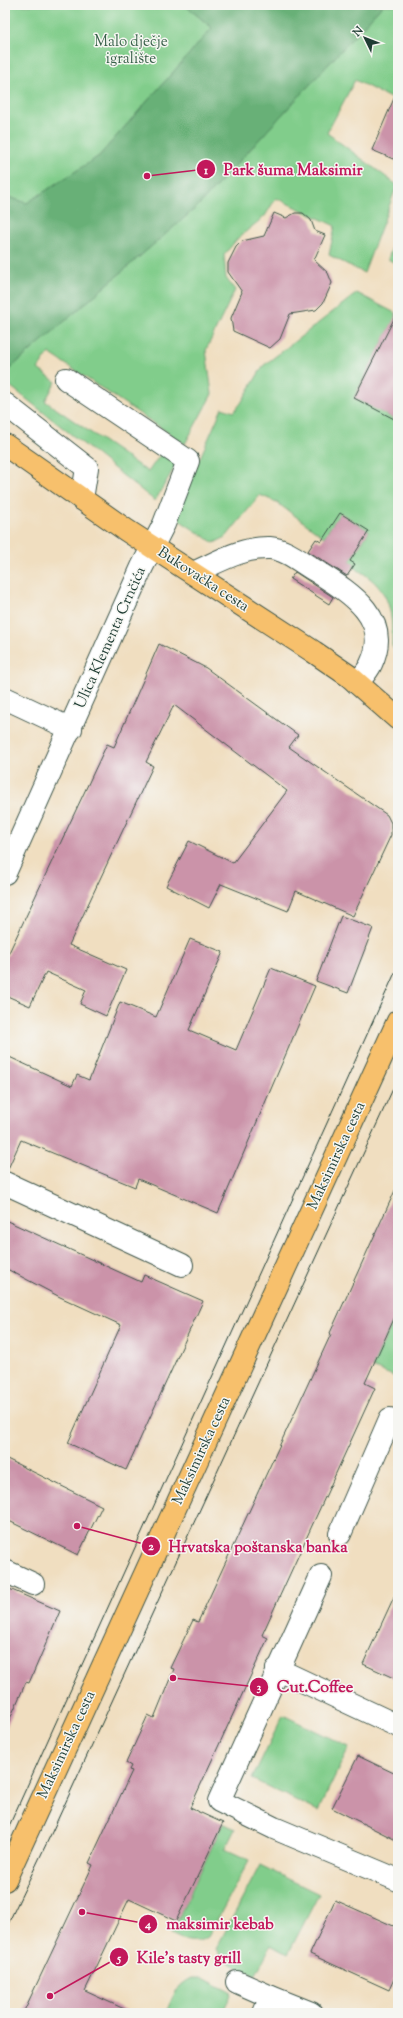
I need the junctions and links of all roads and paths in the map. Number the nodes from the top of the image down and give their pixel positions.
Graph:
1 (66, 379) dead end
2 (5, 404) edge
3 (5, 445) edge
4 (82, 499) junction
5 (152, 546) junction
6 (193, 573) junction
7 (364, 689) junction
8 (5, 698) edge
9 (398, 700) edge
10 (398, 719) edge
11 (70, 729) junction
12 (5, 873) edge
13 (398, 1021) edge
14 (5, 1183) edge
15 (182, 1265) dead end
16 (398, 1422) edge
17 (340, 1534) dead end
18 (5, 1571) edge
19 (320, 1576) dead end
20 (34, 1584) dead end
21 (278, 1669) junction
22 (398, 1726) edge
23 (5, 1880) edge
24 (398, 1880) edge
25 (237, 1982) dead end
26 (267, 2005) edge
27 (311, 2013) edge

1 - 5 street, Ulica Klementa Crnčića
2 - 4 street
3 - 4 main road, Bukovačka cesta
4 - 5 main road, Bukovačka cesta
5 - 6 main road, Bukovačka cesta
5 - 11 street, Ulica Klementa Crnčića
6 - 7 main road, Bukovačka cesta
6 - 7 street
7 - 9 main road
7 - 10 main road, Bukovačka cesta
8 - 11 street
11 - 12 street, Ulica Klementa Crnčića
13 - 23 main road, Maksimirska cesta
14 - 15 street
16 - 17 street
18 - 20 street
19 - 21 street
21 - 22 street
21 - 24 street
25 - 26 street
26 - 27 street

